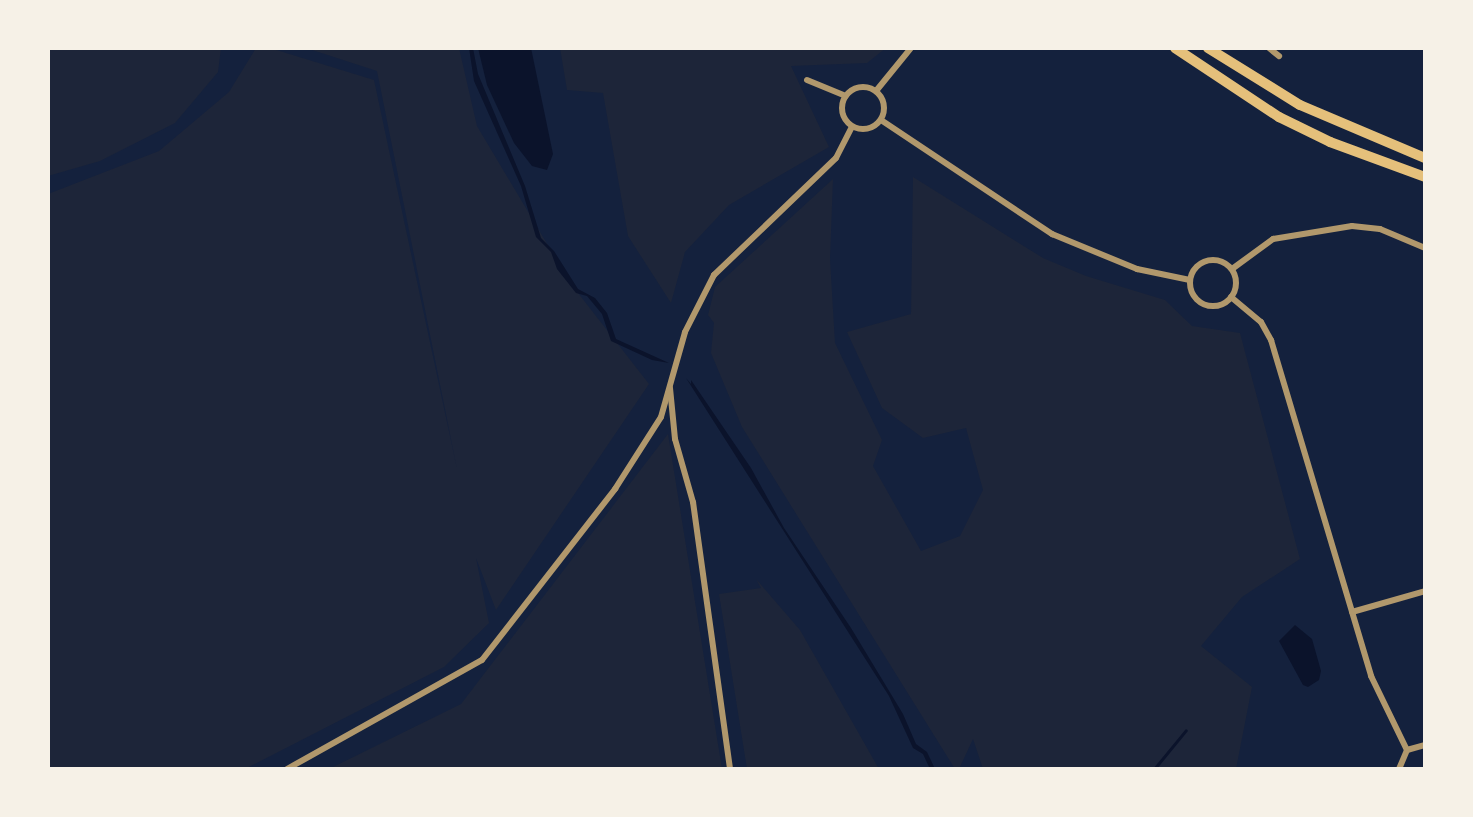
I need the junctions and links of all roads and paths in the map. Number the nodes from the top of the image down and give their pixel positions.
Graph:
1 (911, 48) edge
2 (1175, 48) edge
3 (1269, 48) edge
4 (1210, 49) edge
5 (1279, 56) dead end
6 (807, 80) dead end
7 (876, 91) junction
8 (846, 96) junction
9 (881, 120) junction
10 (852, 127) junction
11 (1425, 158) edge
12 (1425, 177) edge
13 (1425, 248) edge
14 (1232, 269) junction
15 (1190, 280) junction
16 (1231, 297) junction
17 (670, 384) junction
18 (1425, 591) edge
19 (1352, 612) junction
20 (1425, 746) edge
21 (1407, 750) junction
22 (287, 769) edge
23 (730, 769) edge
24 (1399, 769) edge

1 - 7 street
2 - 12 main road
3 - 5 street
4 - 11 main road
6 - 8 street
7 - 8 street
7 - 9 street
8 - 10 street
9 - 10 street
9 - 15 street
10 - 17 street
13 - 14 street
14 - 15 street
14 - 16 street
15 - 16 street
16 - 19 street
17 - 22 street
17 - 23 street
18 - 19 street
19 - 21 street
20 - 21 street
21 - 24 street

